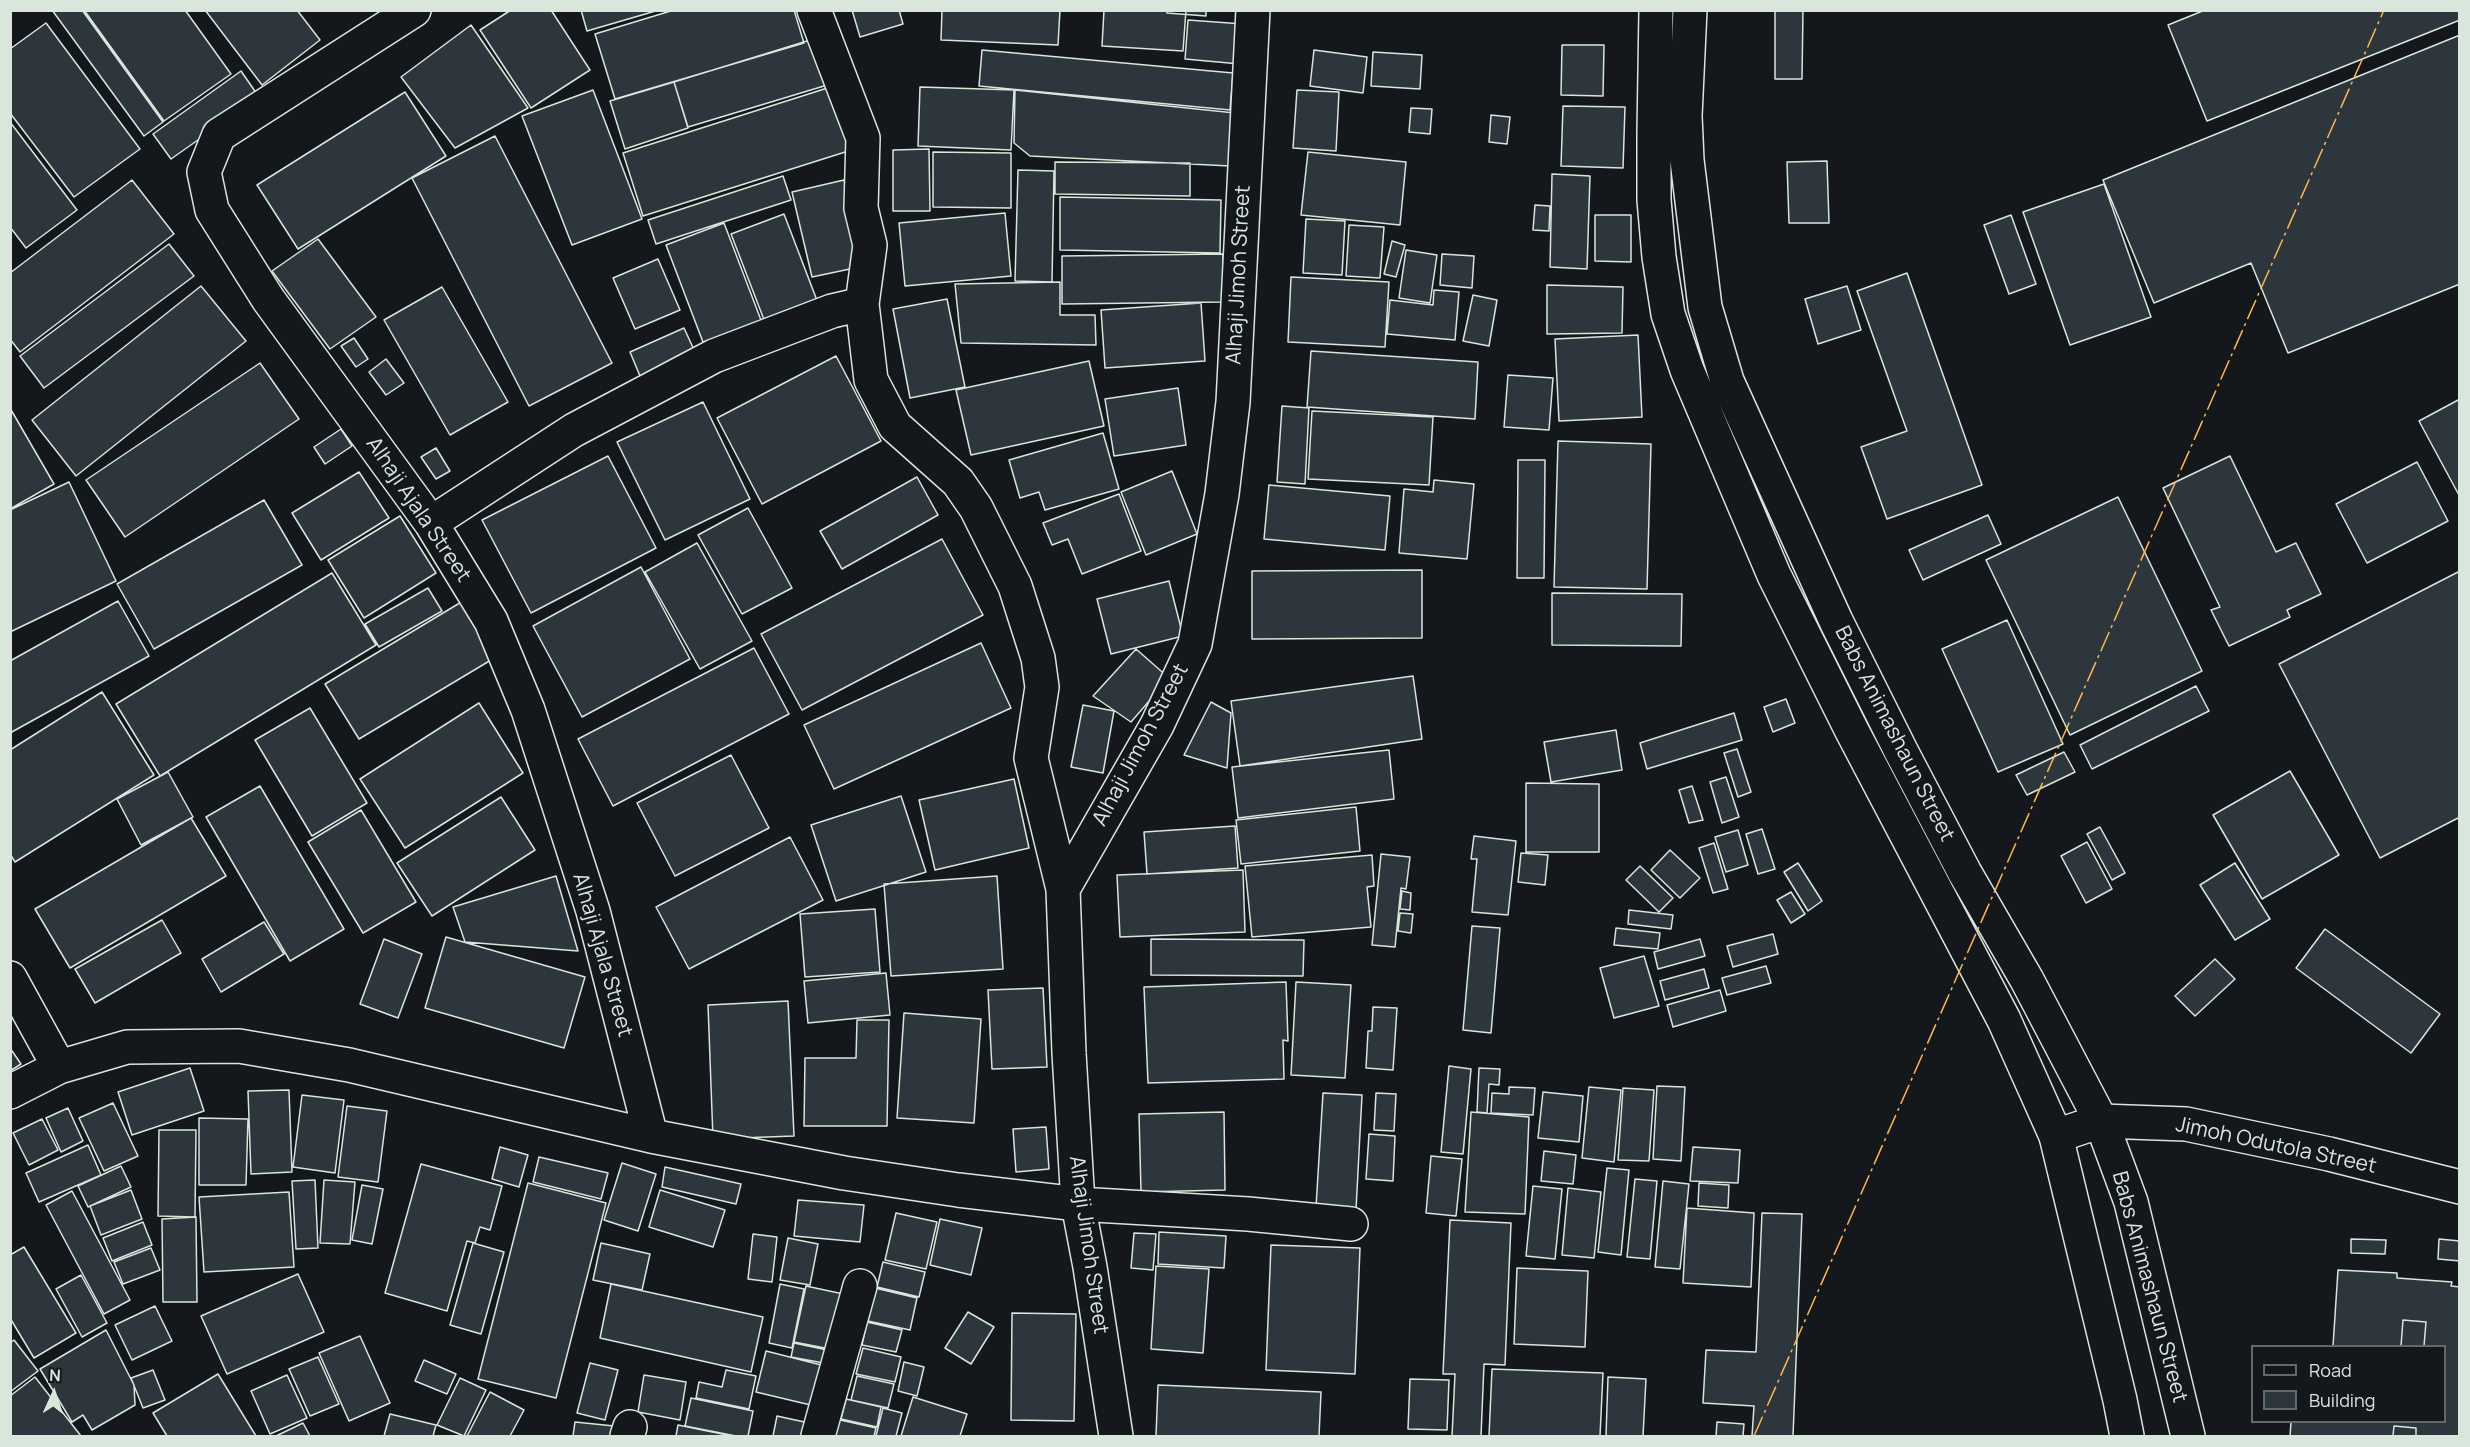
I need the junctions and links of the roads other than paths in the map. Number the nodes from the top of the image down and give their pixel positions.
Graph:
1 (414, 10) edge
2 (814, 10) edge
3 (1254, 10) edge
4 (1656, 10) edge
5 (1690, 10) edge
6 (862, 304) junction
7 (431, 523) junction
8 (1063, 889) junction
9 (10, 978) edge
10 (59, 1067) junction
11 (10, 1092) edge
12 (2101, 1121) junction
13 (651, 1136) junction
14 (2056, 1136) junction
15 (2460, 1187) edge
16 (1078, 1204) junction
17 (1351, 1224) dead end
18 (860, 1286) dead end
19 (818, 1437) edge
20 (1116, 1437) edge
21 (2127, 1437) edge
22 (2188, 1437) edge

1 - 7 street, Alhaji Ajala Street
2 - 6 street
3 - 8 street, Alhaji Jimoh Street
4 - 14 street, Babs Animashaun Street
5 - 12 street, Babs Animashaun Street
6 - 7 street
6 - 8 street
7 - 13 street, Alhaji Ajala Street
8 - 16 street, Alhaji Jimoh Street
9 - 10 street
10 - 11 street
10 - 13 street
12 - 14 street, Jimoh Odutola Street
12 - 15 street, Jimoh Odutola Street
12 - 22 street, Babs Animashaun Street
13 - 16 street
14 - 21 street, Babs Animashaun Street
16 - 17 street
16 - 20 street, Alhaji Jimoh Street
18 - 19 street

